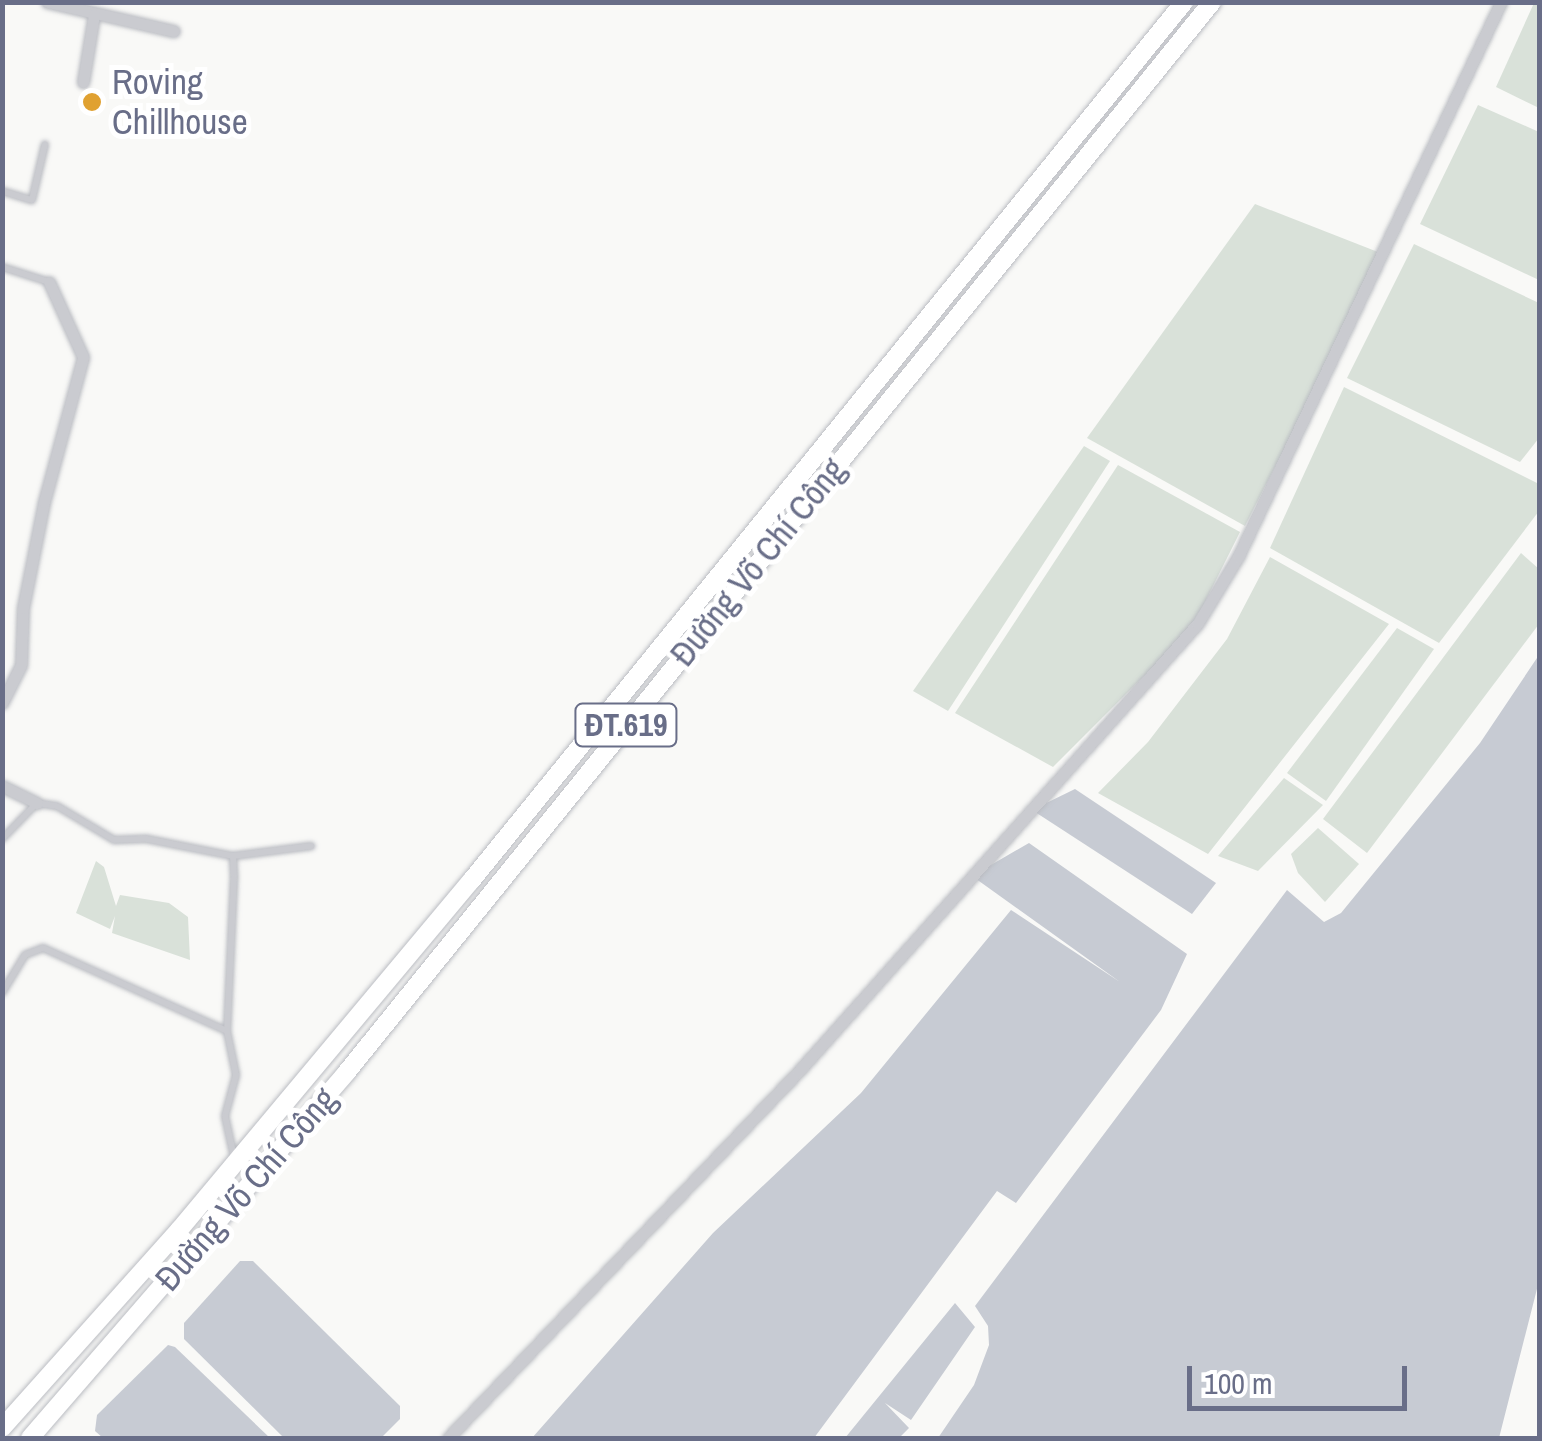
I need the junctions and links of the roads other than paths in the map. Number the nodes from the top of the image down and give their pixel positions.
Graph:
1 (46, 2) edge
2 (1184, 2) edge
3 (1212, 2) edge
4 (1501, 2) edge
5 (94, 15) junction
6 (174, 31) dead end
7 (83, 82) dead end
8 (45, 144) dead end
9 (2, 190) edge
10 (2, 267) edge
11 (49, 282) joint
12 (2, 703) edge
13 (2, 786) edge
14 (37, 803) junction
15 (2, 839) edge
16 (311, 846) dead end
17 (233, 856) junction
18 (2, 993) edge
19 (227, 1031) junction
20 (235, 1163) junction
21 (2, 1428) edge
22 (30, 1438) edge
23 (448, 1438) edge

1 - 5 street
2 - 20 main road, Đường Võ Chí Công / ĐT.619
3 - 22 main road, Đường Võ Chí Công / ĐT.619
4 - 23 street
5 - 6 street
5 - 7 street
8 - 9 lane
10 - 11 lane
11 - 12 street
13 - 14 street
14 - 15 lane
14 - 17 lane
16 - 17 lane
17 - 19 lane
18 - 19 lane
19 - 20 lane
20 - 21 main road, Đường Võ Chí Công / ĐT.619

